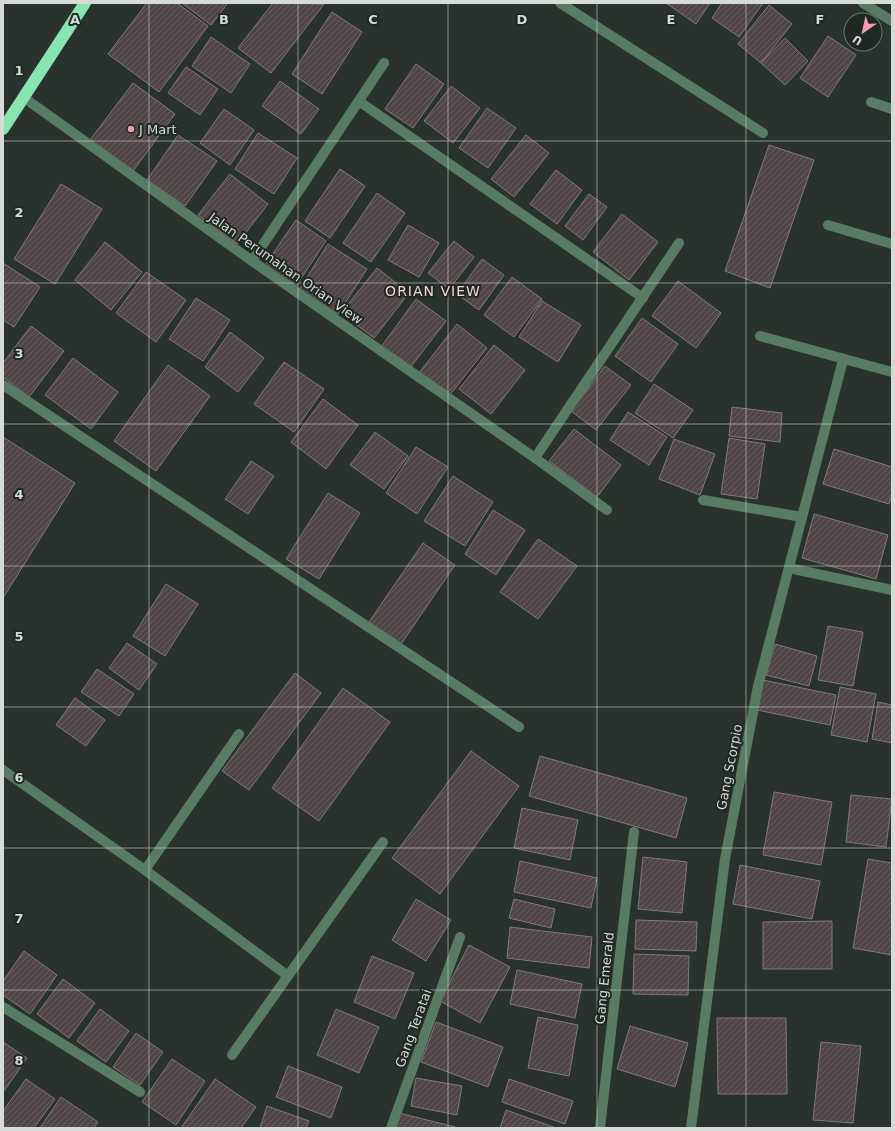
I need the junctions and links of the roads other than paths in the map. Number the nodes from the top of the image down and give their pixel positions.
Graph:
1 (85, 3) edge
2 (560, 3) edge
3 (862, 3) edge
4 (892, 21) edge
5 (384, 63) dead end
6 (23, 97) junction
7 (360, 102) junction
8 (871, 102) dead end
9 (892, 109) edge
10 (3, 129) edge
11 (763, 133) dead end
12 (828, 225) dead end
13 (679, 243) dead end
14 (892, 244) edge
15 (252, 261) junction
16 (643, 298) junction
17 (760, 336) dead end
18 (843, 360) junction
19 (892, 372) edge
20 (3, 385) edge
21 (535, 458) junction
22 (703, 500) dead end
23 (606, 510) dead end
24 (802, 517) junction
25 (789, 568) junction
26 (892, 590) edge
27 (519, 727) dead end
28 (240, 734) dead end
29 (3, 770) edge
30 (634, 832) dead end
31 (383, 842) dead end
32 (145, 870) junction
33 (460, 937) dead end
34 (288, 976) junction
35 (3, 1007) edge
36 (232, 1055) dead end
37 (140, 1092) dead end
38 (391, 1128) edge
39 (600, 1128) edge
40 (691, 1128) edge

1 - 6 highway
2 - 11 street
3 - 4 street
5 - 7 street
6 - 10 highway
6 - 15 street, Jalan Perumahan Orian View
7 - 15 street
7 - 16 street
8 - 9 street
12 - 14 street
13 - 16 street
15 - 21 street, Jalan Perumahan Orian View
16 - 21 street
17 - 18 street
18 - 19 street
18 - 24 street, Gang Scorpio
20 - 27 street
21 - 23 street, Jalan Perumahan Orian View
22 - 24 street
24 - 25 street, Gang Scorpio
25 - 26 street
25 - 40 street, Gang Scorpio
28 - 32 street
29 - 32 street
30 - 39 street, Gang Emerald
31 - 34 street
32 - 34 street
33 - 38 street, Gang Teratai
34 - 36 street
35 - 37 street

